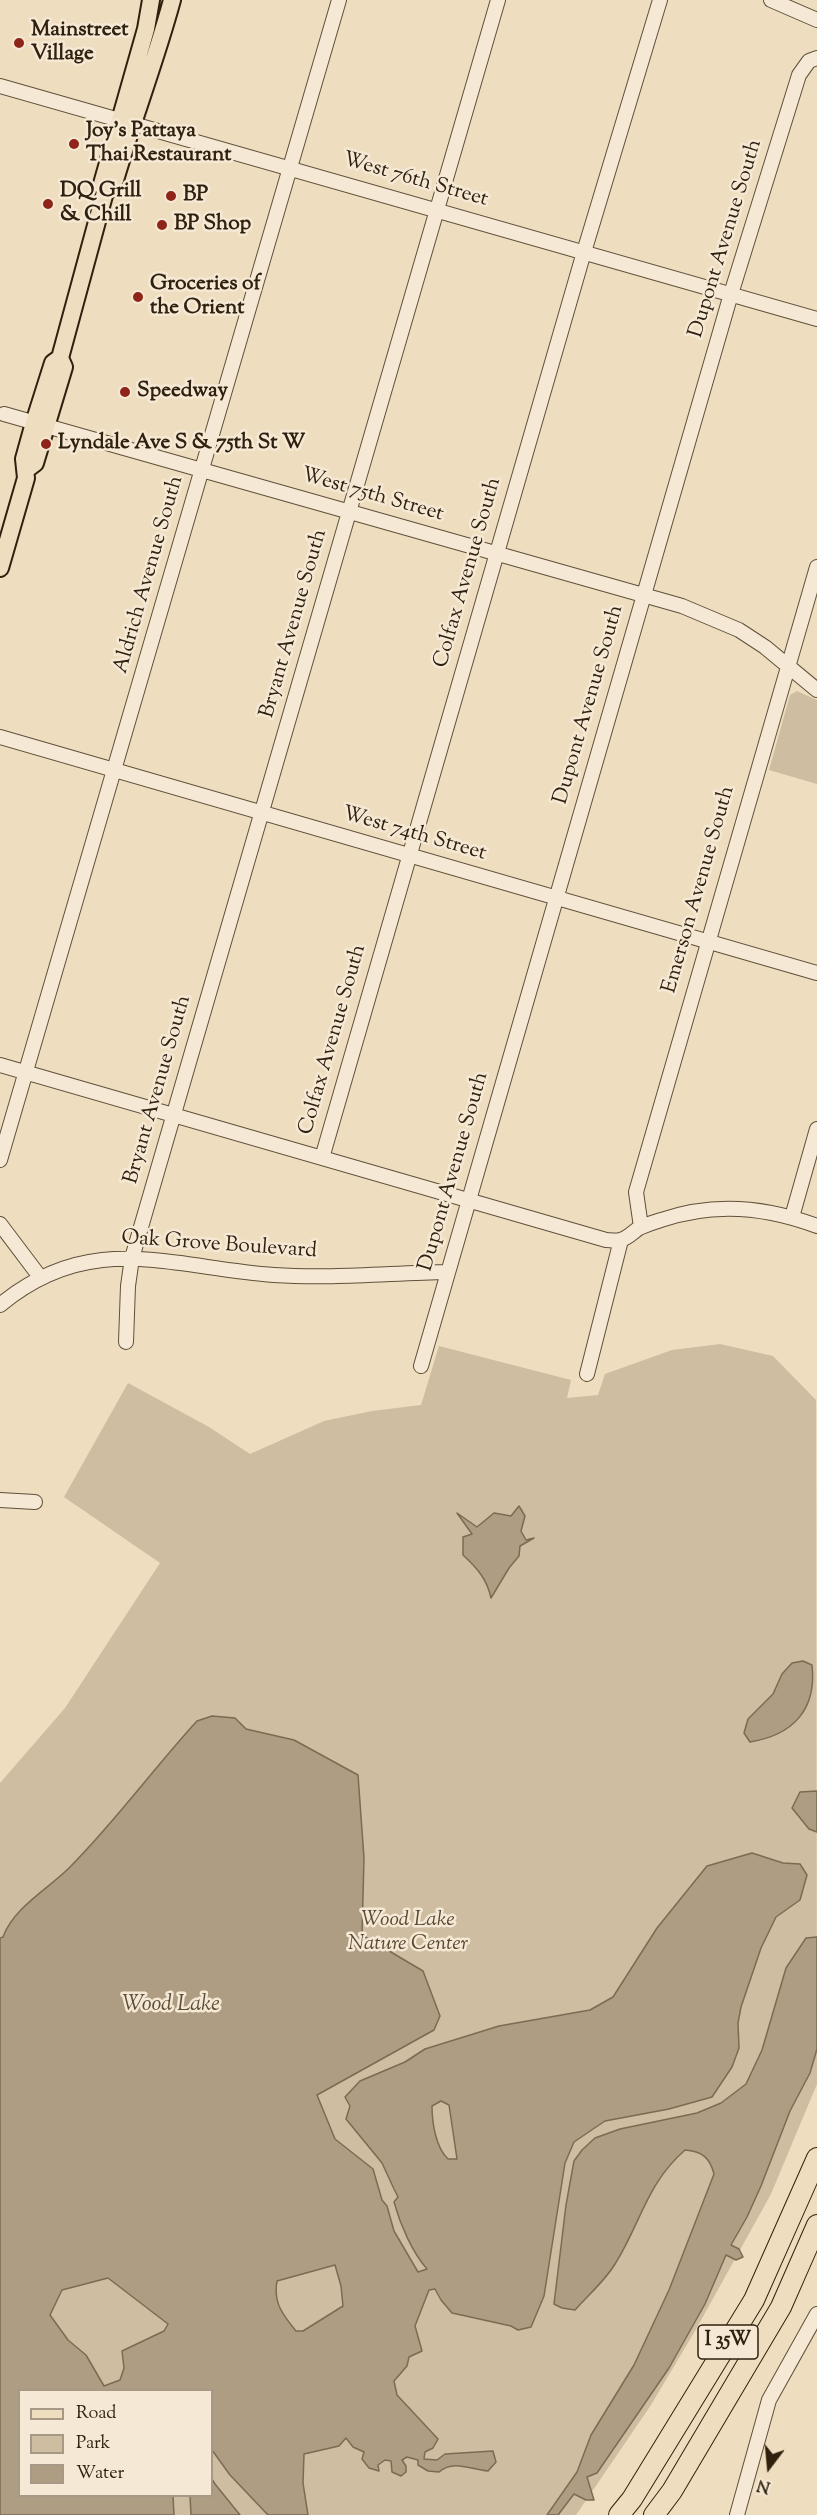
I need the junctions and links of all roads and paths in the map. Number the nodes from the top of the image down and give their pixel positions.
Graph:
1 (151, 0) edge
2 (172, 0) edge
3 (339, 0) edge
4 (498, 0) edge
5 (660, 0) edge
6 (771, 0) edge
7 (817, 20) edge
8 (813, 59) edge
9 (0, 86) edge
10 (125, 121) junction
11 (289, 167) junction
12 (436, 209) junction
13 (584, 252) junction
14 (731, 294) junction
15 (817, 319) edge
16 (4, 414) dead end
17 (41, 424) junction
18 (202, 470) junction
19 (349, 512) junction
20 (496, 554) junction
21 (817, 567) edge
22 (0, 568) edge
23 (644, 595) junction
24 (787, 667) junction
25 (817, 690) edge
26 (0, 736) edge
27 (116, 770) junction
28 (262, 813) junction
29 (409, 855) junction
30 (556, 898) junction
31 (707, 941) junction
32 (817, 973) edge
33 (0, 1065) edge
34 (26, 1072) junction
35 (174, 1115) junction
36 (817, 1129) edge
37 (322, 1158) junction
38 (0, 1160) edge
39 (468, 1201) junction
40 (792, 1217) junction
41 (0, 1224) edge
42 (817, 1226) edge
43 (641, 1227) junction
44 (621, 1240) junction
45 (132, 1258) junction
46 (447, 1272) junction
47 (40, 1277) junction
48 (0, 1305) edge
49 (126, 1342) dead end
50 (421, 1366) dead end
51 (587, 1374) dead end
52 (0, 1500) edge
53 (34, 1502) dead end
54 (817, 2158) edge
55 (817, 2225) edge
56 (817, 2313) edge
57 (619, 2515) edge
58 (654, 2515) edge
59 (737, 2515) edge

1 - 10 main road
2 - 10 main road
3 - 11 street, Aldrich Avenue South
4 - 12 street, Bryant Avenue South
5 - 13 street, Colfax Avenue South
6 - 7 street
8 - 14 street, Dupont Avenue South
9 - 10 street, West 76th Street
10 - 11 street, West 76th Street
10 - 17 main road
11 - 12 street, West 76th Street
11 - 18 street, Aldrich Avenue South
12 - 13 street, West 76th Street
12 - 19 street, Bryant Avenue South
13 - 14 street, West 76th Street
13 - 20 street, Colfax Avenue South
14 - 15 street, West 76th Street
14 - 23 street, Dupont Avenue South
16 - 17 street, West 75th Street
17 - 18 street, West 75th Street
17 - 22 main road
18 - 19 street, West 75th Street
18 - 27 street, Aldrich Avenue South
19 - 20 street, West 75th Street
19 - 28 street, Bryant Avenue South
20 - 23 street, West 75th Street
20 - 29 street, Colfax Avenue South
21 - 24 street, Emerson Avenue South
23 - 24 street, West 75th Street
23 - 30 street, Dupont Avenue South
24 - 25 street, West 75th Street
24 - 31 street, Emerson Avenue South
26 - 27 street, West 74th Street
27 - 28 street, West 74th Street
27 - 34 street, Aldrich Avenue South
28 - 29 street, West 74th Street
28 - 35 street, Bryant Avenue South
29 - 30 street, West 74th Street
29 - 37 street, Colfax Avenue South
30 - 31 street, West 74th Street
30 - 39 street, Dupont Avenue South
31 - 32 street, West 74th Street
31 - 43 street, Emerson Avenue South
33 - 34 street
34 - 35 street
34 - 38 street, Aldrich Avenue South
35 - 37 street
35 - 45 street, Bryant Avenue South
36 - 40 street
37 - 39 street
39 - 44 street
39 - 46 street, Dupont Avenue South
40 - 42 street
40 - 43 street
41 - 47 street
43 - 44 street
44 - 51 street
45 - 46 street, Oak Grove Boulevard
45 - 47 street, Oak Grove Boulevard
45 - 49 street, Bryant Avenue South
46 - 50 street, Dupont Avenue South
47 - 48 street, Oak Grove Boulevard
52 - 53 street
54 - 57 highway, I 35W
55 - 58 highway, I 35W
56 - 59 street

